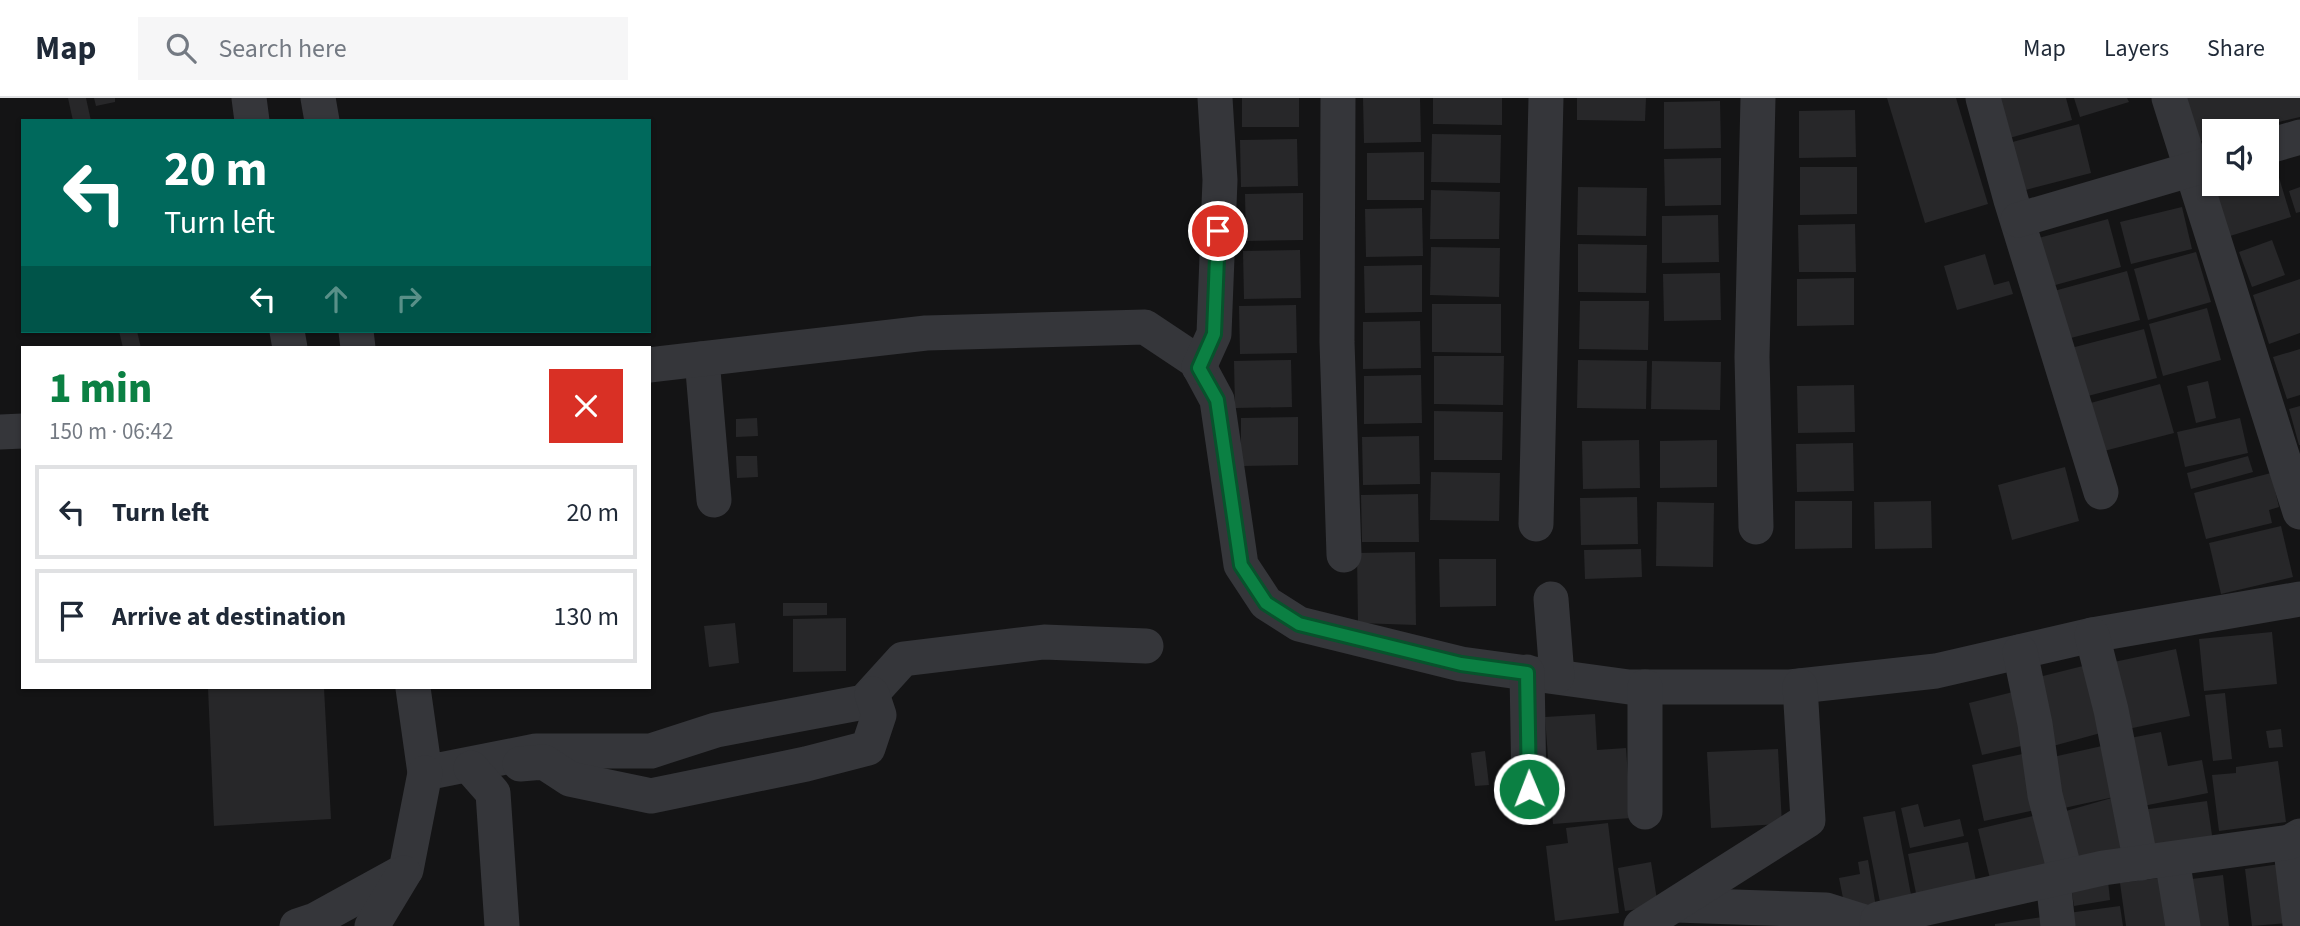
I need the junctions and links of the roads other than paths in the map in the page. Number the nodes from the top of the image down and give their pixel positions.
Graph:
1 (249, 98) edge
2 (318, 98) edge
3 (1215, 98) edge
4 (1338, 98) edge
5 (1546, 98) edge
6 (1758, 98) edge
7 (1983, 98) edge
8 (2169, 98) edge
9 (253, 119) edge
10 (322, 119) edge
11 (2300, 136) edge
12 (2279, 143) edge
13 (2202, 164) edge
14 (2202, 166) edge
15 (2211, 196) edge
16 (2018, 220) junction
17 (702, 359) junction
18 (651, 365) edge
19 (1199, 368) junction
20 (0, 432) edge
21 (21, 432) edge
22 (2101, 492) dead end
23 (714, 500) dead end
24 (2300, 512) edge
25 (1536, 524) dead end
26 (1756, 527) dead end
27 (1344, 555) dead end
28 (1551, 599) dead end
29 (2300, 600) edge
30 (2092, 635) junction
31 (1146, 646) dead end
32 (2020, 652) junction
33 (1542, 675) junction
34 (1800, 686) junction
35 (1645, 687) junction
36 (413, 689) edge
37 (872, 694) junction
38 (425, 773) junction
39 (1529, 789) dead end
40 (1645, 812) dead end
41 (2295, 839) edge
42 (2157, 861) junction
43 (406, 870) junction
44 (2060, 878) junction
45 (1676, 905) junction
46 (2300, 924) edge
47 (297, 926) edge
48 (372, 926) edge
49 (502, 926) edge
50 (1642, 926) edge
51 (1877, 926) edge
52 (2058, 926) edge
53 (2183, 926) edge

1 - 9 street
2 - 10 street
3 - 19 street
4 - 27 street
5 - 25 street
6 - 26 street
7 - 16 street
8 - 13 street
11 - 12 street
14 - 16 street
15 - 24 street
16 - 22 street
17 - 18 street
17 - 19 street
17 - 23 street
19 - 33 street
20 - 21 street
28 - 33 street
29 - 30 street
30 - 32 street
30 - 42 street
31 - 37 street
32 - 34 street
32 - 44 street
33 - 35 street
33 - 39 street
34 - 35 street
34 - 45 street
35 - 40 street
36 - 38 street
37 - 38 street
37 - 49 street
38 - 43 street
41 - 42 street
41 - 46 street
42 - 44 street
42 - 53 street
43 - 47 street
43 - 48 street
44 - 51 street
44 - 52 street
45 - 50 street
45 - 51 street

